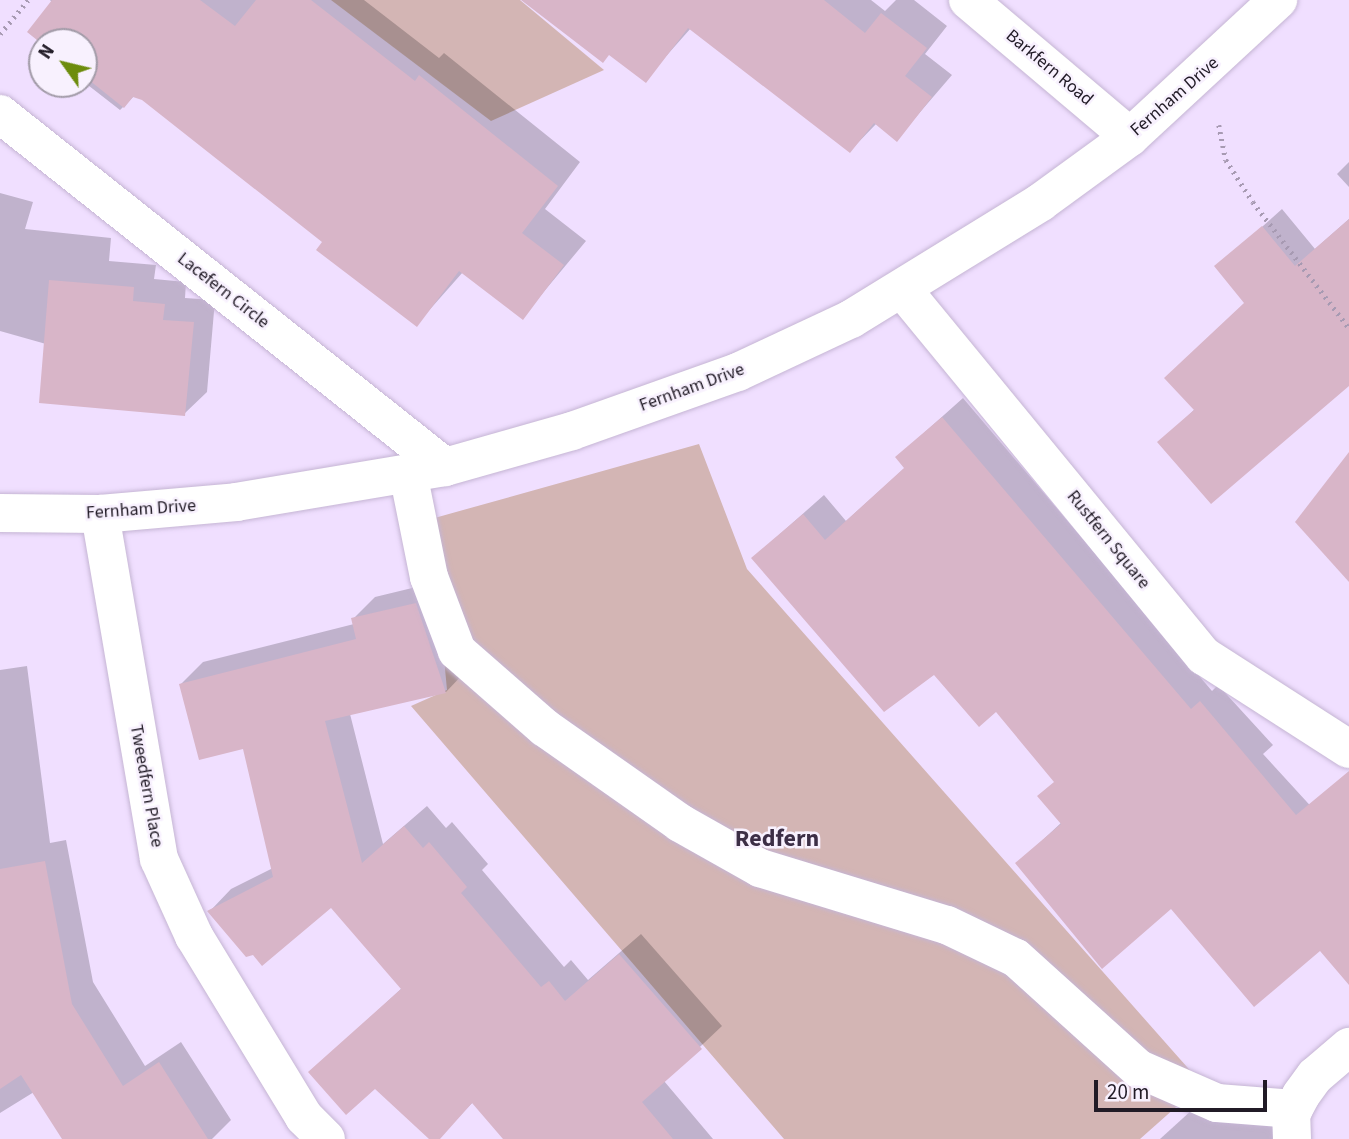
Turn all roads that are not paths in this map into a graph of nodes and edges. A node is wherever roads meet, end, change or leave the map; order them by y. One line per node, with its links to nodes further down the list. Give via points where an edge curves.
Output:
1 (968, 0): 4 (street, Barkfern Road)
2 (1278, 0): 4 (street, Fernham Drive)
3 (0, 114): 6 (street, Lacefern Circle)
4 (1130, 137): 5 (street, Fernham Drive, via 1041,202)
5 (903, 289): 6 (street, Fernham Drive, via 738,372 572,431); 10 (street, Rustfern Square, via 1204,656)
6 (445, 467): 7 (street, Fernham Drive)
7 (408, 473): 9 (street, Fernham Drive, via 236,502); 12 (street, via 429,578 457,651 545,728 680,822 760,869 947,925 1016,958 1139,1069 1217,1103)
8 (0, 513): 9 (street, Fernham Drive)
9 (100, 514): 13 (street, Tweedfern Place, via 159,859 194,936 304,1117)
10 (1349, 749)
11 (1349, 1046): 12 (street, via 1315,1076)
12 (1293, 1124)
13 (326, 1139)

